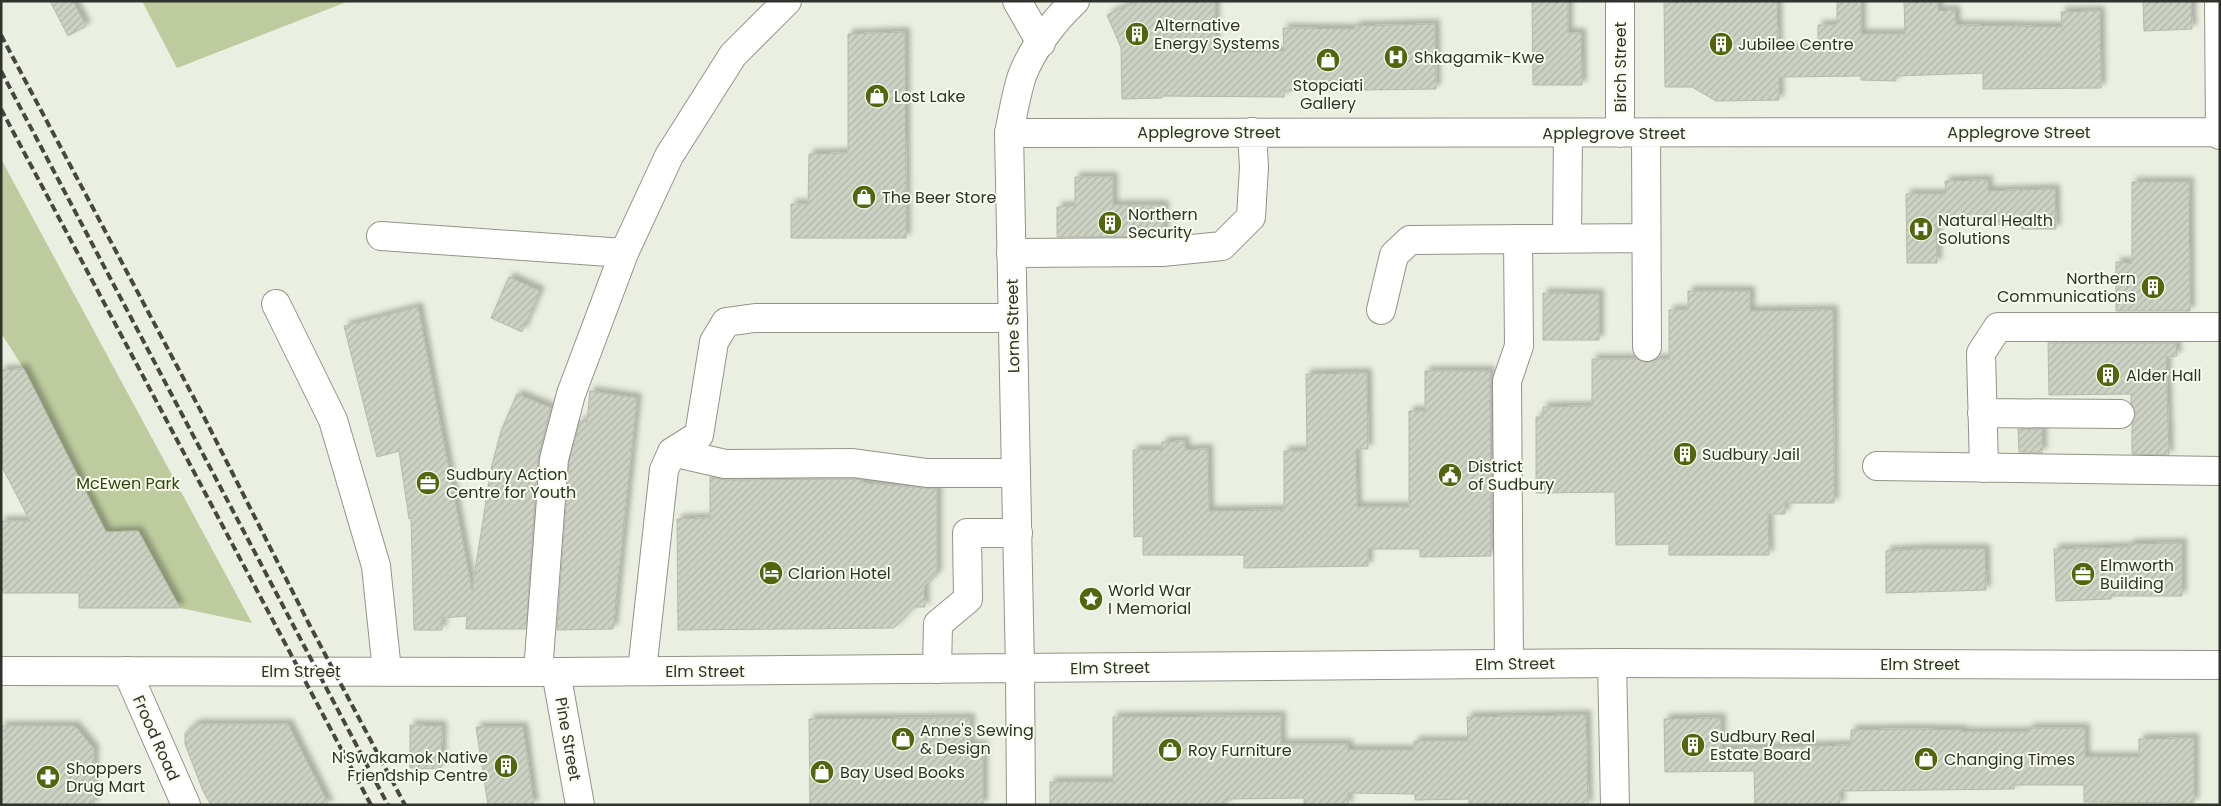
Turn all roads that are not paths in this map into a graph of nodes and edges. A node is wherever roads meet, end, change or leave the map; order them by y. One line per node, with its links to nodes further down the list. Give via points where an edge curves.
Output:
1 (787, 1): 16 (main road, Pine Street, via 733,55 669,156)
2 (1018, 1): 6 (main road)
3 (1075, 1): 6 (main road, Lorne Street)
4 (1620, 1): 10 (main road, Birch Street)
5 (2220, 1): 11 (main road)
6 (1041, 43): 8 (main road, Lorne Street, via 1023,75)
7 (1252, 132): 8 (main road, Applegrove Street); 9 (main road, Applegrove Street); 17 (main road, via 1251,217 1222,246 1162,252)
8 (1009, 133): 17 (main road, Lorne Street)
9 (1568, 133): 10 (main road, Applegrove Street); 13 (main road)
10 (1633, 133): 11 (main road, Applegrove Street); 14 (main road, Birch Street)
11 (2220, 134)
12 (381, 236): 16 (main road)
13 (1568, 238): 14 (main road); 15 (main road)
14 (1646, 238): 22 (main road, Birch Street)
15 (1518, 239): 19 (main road, via 1410,240 1394,255); 32 (main road, via 1519,346 1507,381)
16 (624, 253): 40 (main road, Pine Street, via 571,394 554,459)
17 (1011, 253): 20 (main road, Lorne Street)
18 (276, 304): 38 (main road, via 333,420 376,566)
19 (1381, 310)
20 (1013, 318): 25 (main road, via 755,318 726,322 714,342 699,436); 29 (main road, Lorne Street)
21 (2220, 327): 23 (main road, via 1998,327 1981,353)
22 (1647, 347)
23 (1982, 413): 24 (main road); 27 (main road)
24 (2120, 414)
25 (672, 452): 29 (main road, via 725,464 853,463 927,473); 39 (main road, via 664,470)
26 (1878, 466): 27 (main road)
27 (1984, 468): 28 (main road)
28 (2220, 470)
29 (1016, 473): 30 (main road, Lorne Street)
30 (1018, 533): 34 (main road, via 967,533 968,599 938,624); 35 (main road, Lorne Street)
31 (1612, 663): 32 (main road, Elm Street); 33 (main road, Elm Street); 44 (main road)
32 (1509, 664): 35 (main road, Elm Street)
33 (2220, 665)
34 (937, 669): 35 (main road, Elm Street); 39 (main road, Elm Street)
35 (1020, 669): 43 (main road, Lorne Street)
36 (1, 671): 37 (main road, Elm Street)
37 (127, 671): 38 (main road, Elm Street); 41 (main road, Frood Road)
38 (387, 671): 40 (main road, Elm Street)
39 (642, 671): 40 (main road, Elm Street)
40 (547, 672): 42 (main road, Pine Street)
41 (186, 805)
42 (580, 805)
43 (1022, 805)
44 (1615, 805)

